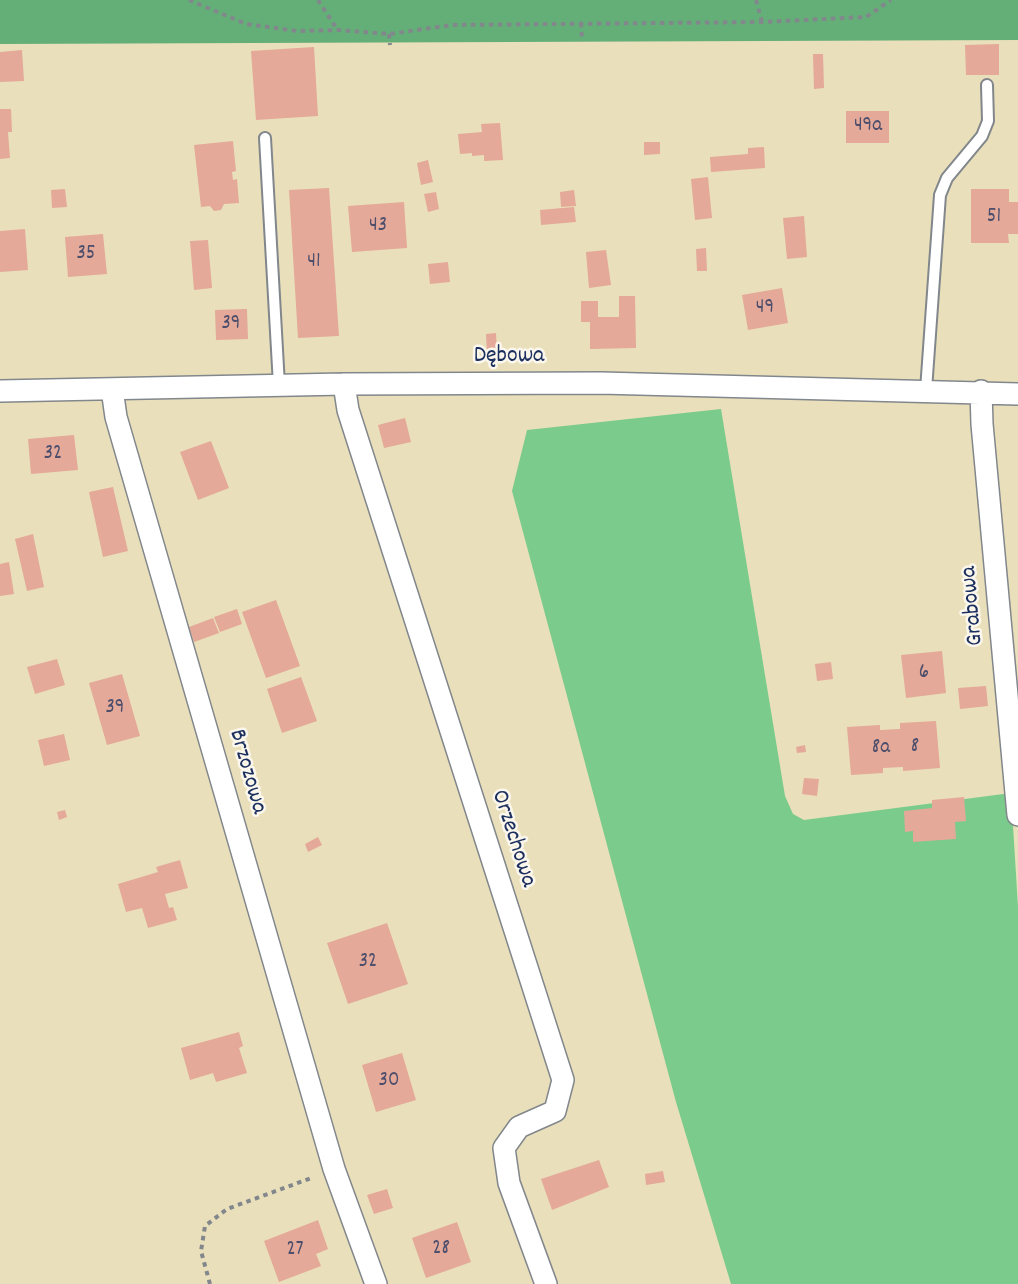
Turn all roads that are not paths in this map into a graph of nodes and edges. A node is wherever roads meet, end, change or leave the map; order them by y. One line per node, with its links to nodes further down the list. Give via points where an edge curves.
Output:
1 (987, 85): 6 (lane, via 988,121 982,136 947,178 940,195)
2 (265, 138): 4 (lane)
3 (344, 384): 4 (street, Dębowa); 6 (street, Dębowa, via 600,383); 12 (street, Orzechowa, via 348,410 563,1080 555,1111 519,1127 504,1148 508,1183)
4 (279, 385): 5 (street, Dębowa)
5 (112, 389): 7 (street, Dębowa); 11 (street, Brzozowa, via 116,417 334,1169)
6 (926, 390): 8 (street, Dębowa)
7 (0, 391)
8 (981, 392): 9 (street, Dębowa); 10 (street, Grabowa)
9 (1018, 394)
10 (1018, 815)
11 (376, 1284)
12 (546, 1284)

